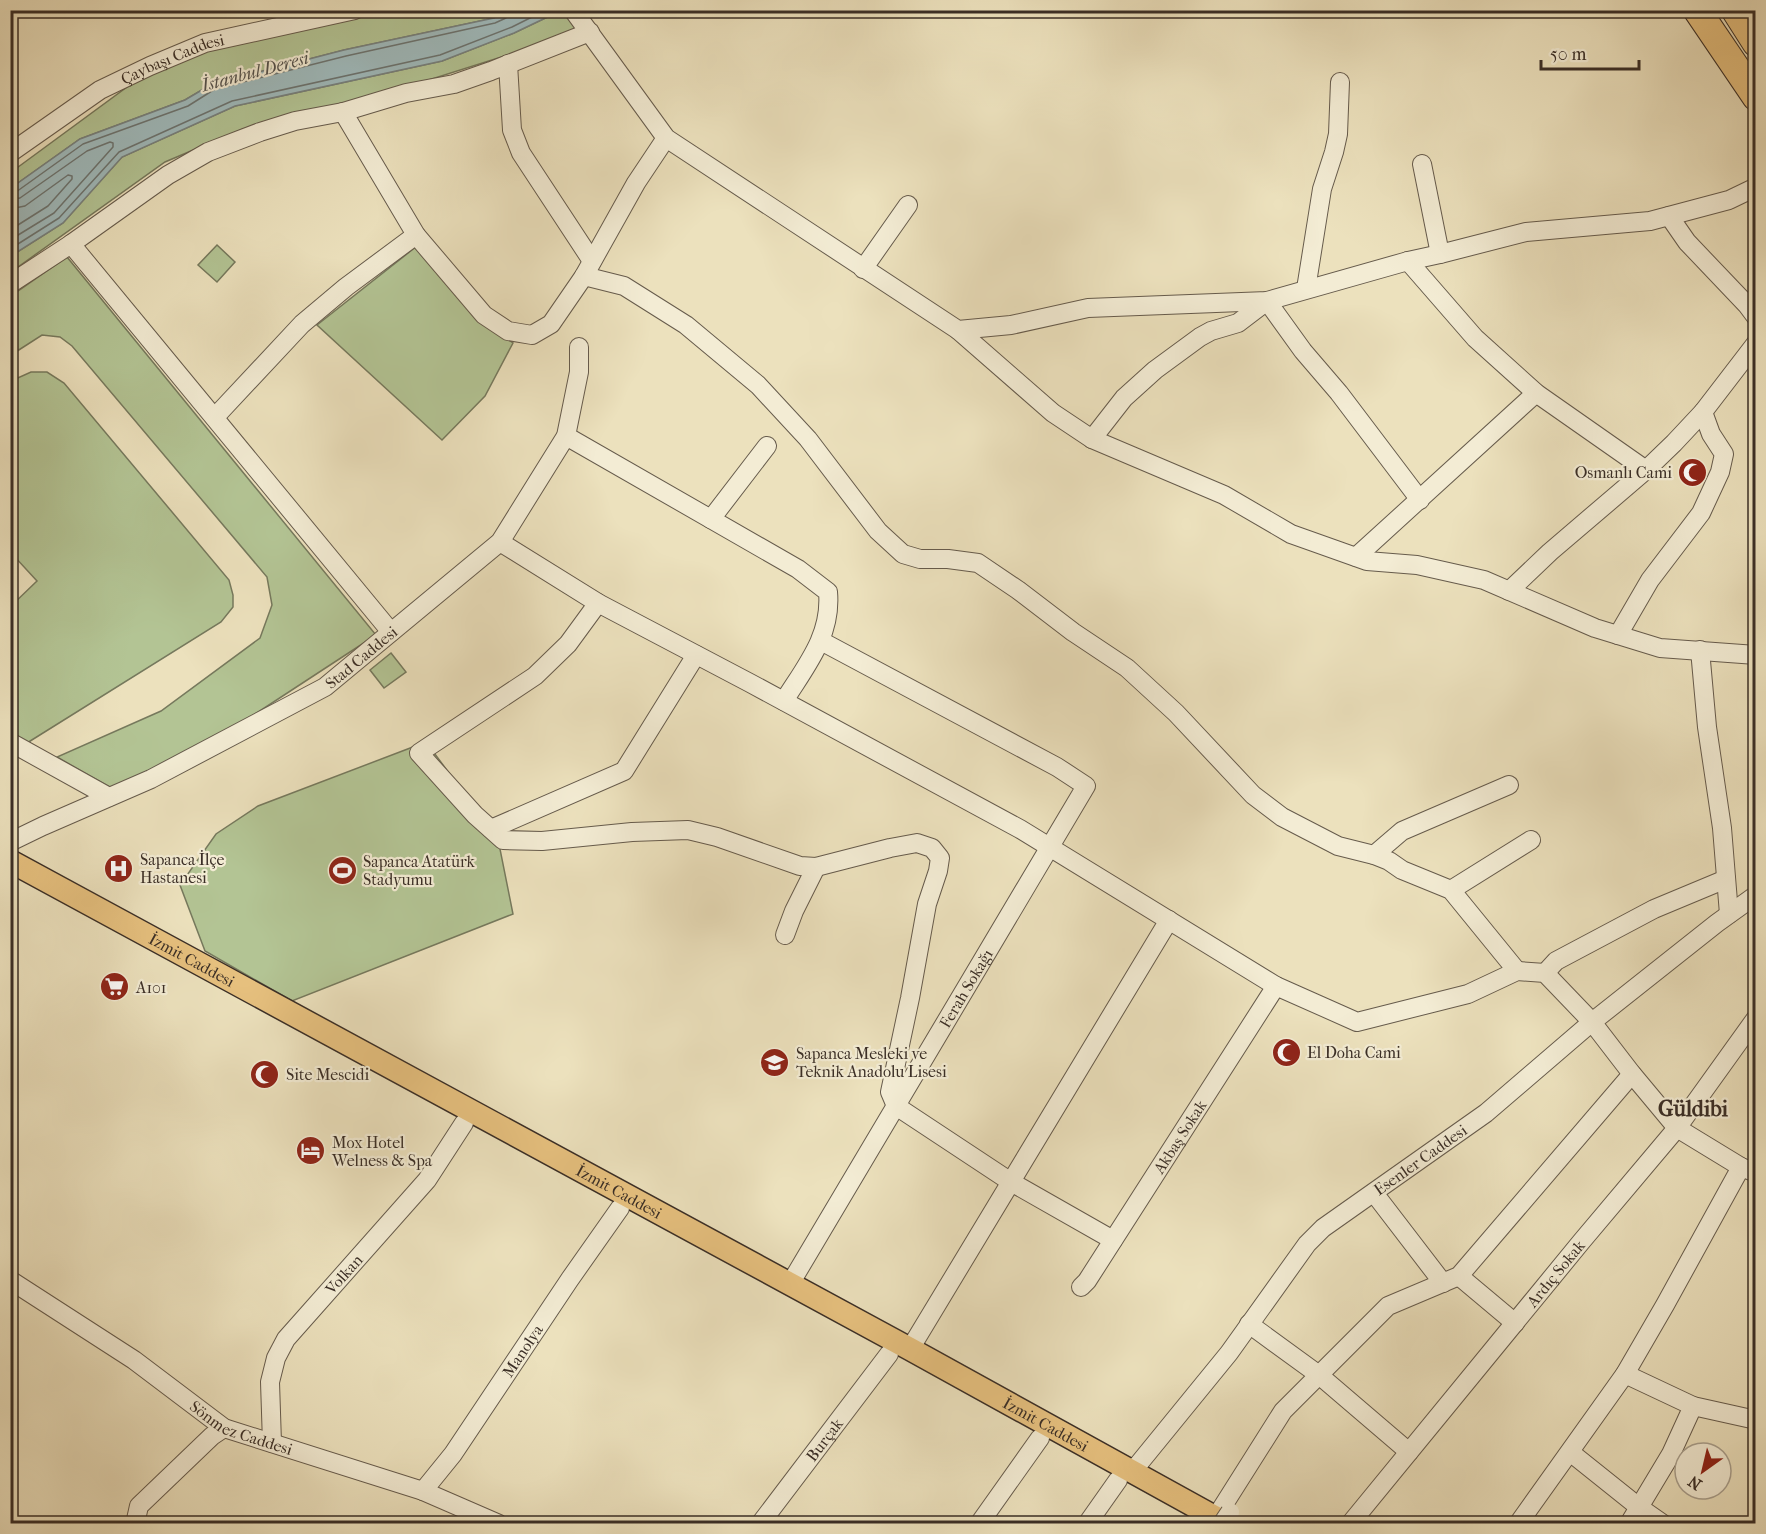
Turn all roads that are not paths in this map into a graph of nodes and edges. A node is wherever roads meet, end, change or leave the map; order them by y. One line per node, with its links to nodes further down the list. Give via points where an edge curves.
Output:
1 (355, 10): 12 (street, Çaybaşı Caddesi, via 205,43 100,90)
2 (1697, 10): 9 (highway)
3 (1735, 10): 6 (highway)
4 (574, 11): 5 (street)
5 (590, 32): 7 (street); 11 (street)
6 (1755, 43)
7 (508, 64): 10 (street, via 454,84 406,93); 21 (street, via 512,130 521,153)
8 (1340, 82): 24 (street, via 1338,134 1322,189)
9 (1755, 97)
10 (343, 112): 17 (street); 18 (street, via 296,121 208,152 168,175)
11 (666, 138): 21 (street); 22 (street)
12 (10, 153)
13 (1422, 164): 19 (street)
14 (1755, 187): 16 (street, via 1729,200)
15 (908, 205): 22 (street)
16 (1669, 216): 19 (street, via 1526,232); 26 (street, via 1687,242)
17 (416, 235): 21 (street, via 484,315 508,331 532,334 551,324); 32 (street, via 303,324)
18 (71, 244): 23 (street); 32 (street)
19 (1440, 254): 20 (street)
20 (1408, 261): 24 (street); 30 (street, via 1475,338)
21 (588, 269): 57 (street, via 624,286 686,325 758,385 808,439 878,531 903,554 978,563 1127,668 1176,713 1253,795 1282,817 1338,846)
22 (863, 269): 27 (street)
23 (10, 284)
24 (1306, 289): 25 (street)
25 (1267, 301): 27 (street, via 1089,308 1011,325); 34 (street, via 1238,323 1200,337 1155,370 1124,398); 37 (street)
26 (1755, 317)
27 (958, 330): 34 (street, via 1053,413)
28 (1755, 343): 31 (street)
29 (579, 347): 33 (street, Stad Caddesi, via 579,372)
30 (1536, 393): 36 (street); 37 (street)
31 (1703, 412): 36 (street); 44 (street, via 1724,454 1720,472 1701,513 1650,580)
32 (215, 417): 43 (street)
33 (566, 435): 38 (street); 39 (street, Stad Caddesi)
34 (1092, 439): 40 (street, via 1224,495 1291,534)
35 (767, 446): 38 (street)
36 (1646, 470): 41 (street)
37 (1420, 500): 40 (street)
38 (711, 519): 45 (street, via 798,569 828,592 829,608)
39 (500, 542): 42 (street); 43 (street, Stad Caddesi)
40 (1356, 557): 41 (street, via 1484,580)
41 (1509, 591): 44 (street)
42 (598, 603): 48 (street); 53 (street, via 568,644 536,676 419,753)
43 (392, 632): 52 (street, Stad Caddesi, via 325,687 151,779)
44 (1618, 635): 46 (street, via 1660,648)
45 (821, 640): 49 (street); 56 (street, Ferah Sokağı, via 1086,786)
46 (1700, 650): 47 (street); 61 (street)
47 (1755, 655)
48 (696, 656): 49 (street); 53 (street, via 624,771)
49 (784, 702): 56 (street)
50 (10, 742): 52 (street)
51 (1509, 784): 57 (street, via 1402,831)
52 (109, 797): 55 (street, Stad Caddesi)
53 (491, 829): 59 (street, via 503,840 542,842 688,830 800,866)
54 (1531, 840): 62 (street)
55 (10, 842)
56 (1050, 848): 65 (street); 73 (street, Ferah Sokağı)
57 (1374, 855): 62 (street)
58 (10, 861): 83 (main road, İzmit Caddesi)
59 (816, 867): 66 (street); 73 (street, via 917,843 933,848 940,858 927,904 890,1092)
60 (10, 878): 74 (main road, İzmit Caddesi)
61 (1726, 879): 64 (street); 68 (street, via 1654,909 1556,961)
62 (1451, 890): 67 (street)
63 (1755, 895): 64 (street, Esenler Caddesi)
64 (1729, 914): 71 (street, Esenler Caddesi)
65 (1169, 920): 69 (street); 77 (street, Burçak)
66 (785, 935)
67 (1517, 971): 68 (street); 69 (street, via 1468,994 1357,1022)
68 (1545, 973): 71 (street)
69 (1276, 986): 80 (street, Akbaş Sokak)
70 (1755, 1018): 75 (street, Ardıç Sokak)
71 (1592, 1023): 72 (street); 78 (street, Esenler Caddesi, via 1486,1113)
72 (1632, 1074): 75 (street); 82 (street)
73 (896, 1106): 77 (street); 83 (street, Ferah Sokağı)
74 (464, 1123): 79 (main road, İzmit Caddesi); 94 (street, Volkan, via 427,1180 286,1339 270,1382)
75 (1677, 1128): 76 (street); 85 (street, Ardıç Sokak)
76 (1748, 1170): 88 (street)
77 (1011, 1182): 80 (street); 87 (street, Burçak)
78 (1374, 1193): 82 (street); 86 (street, Esenler Caddesi, via 1323,1228 1307,1244)
79 (620, 1208): 87 (main road, İzmit Caddesi); 98 (street, Manolya, via 453,1454)
80 (1113, 1240): 84 (street, Akbaş Sokak)
81 (10, 1280): 92 (street, Sönmez Caddesi, via 134,1360)
82 (1451, 1280): 85 (street); 89 (street, via 1388,1306)
83 (790, 1284): 87 (main road, İzmit Caddesi)
84 (1081, 1287)
85 (1515, 1323): 95 (street, Ardıç Sokak)
86 (1249, 1324): 89 (street); 97 (street, Esenler Caddesi)
87 (900, 1352): 93 (main road, İzmit Caddesi); 97 (main road, İzmit Caddesi); 103 (street, Burçak)
88 (1625, 1374): 90 (street); 96 (street)
89 (1319, 1375): 95 (street); 100 (street, via 1283,1411 1249,1475)
90 (1693, 1406): 91 (street); 99 (street)
91 (1755, 1420)
92 (224, 1428): 94 (street, Sönmez Caddesi); 101 (street, via 139,1506)
93 (1040, 1438): 97 (main road, İzmit Caddesi); 104 (street)
94 (272, 1443): 98 (street, Sönmez Caddesi)
95 (1409, 1452): 106 (street, Ardıç Sokak)
96 (1570, 1452): 99 (street); 107 (street)
97 (1125, 1476): 100 (main road, İzmit Caddesi); 105 (street, Esenler Caddesi)
98 (423, 1491): 102 (street, Sönmez Caddesi)
99 (1640, 1508): 108 (street); 109 (street)
100 (1218, 1520)
101 (135, 1524)
102 (499, 1524)
103 (760, 1524)
104 (979, 1524)
105 (1087, 1524)
106 (1350, 1524)
107 (1518, 1524)
108 (1629, 1524)
109 (1663, 1524)

